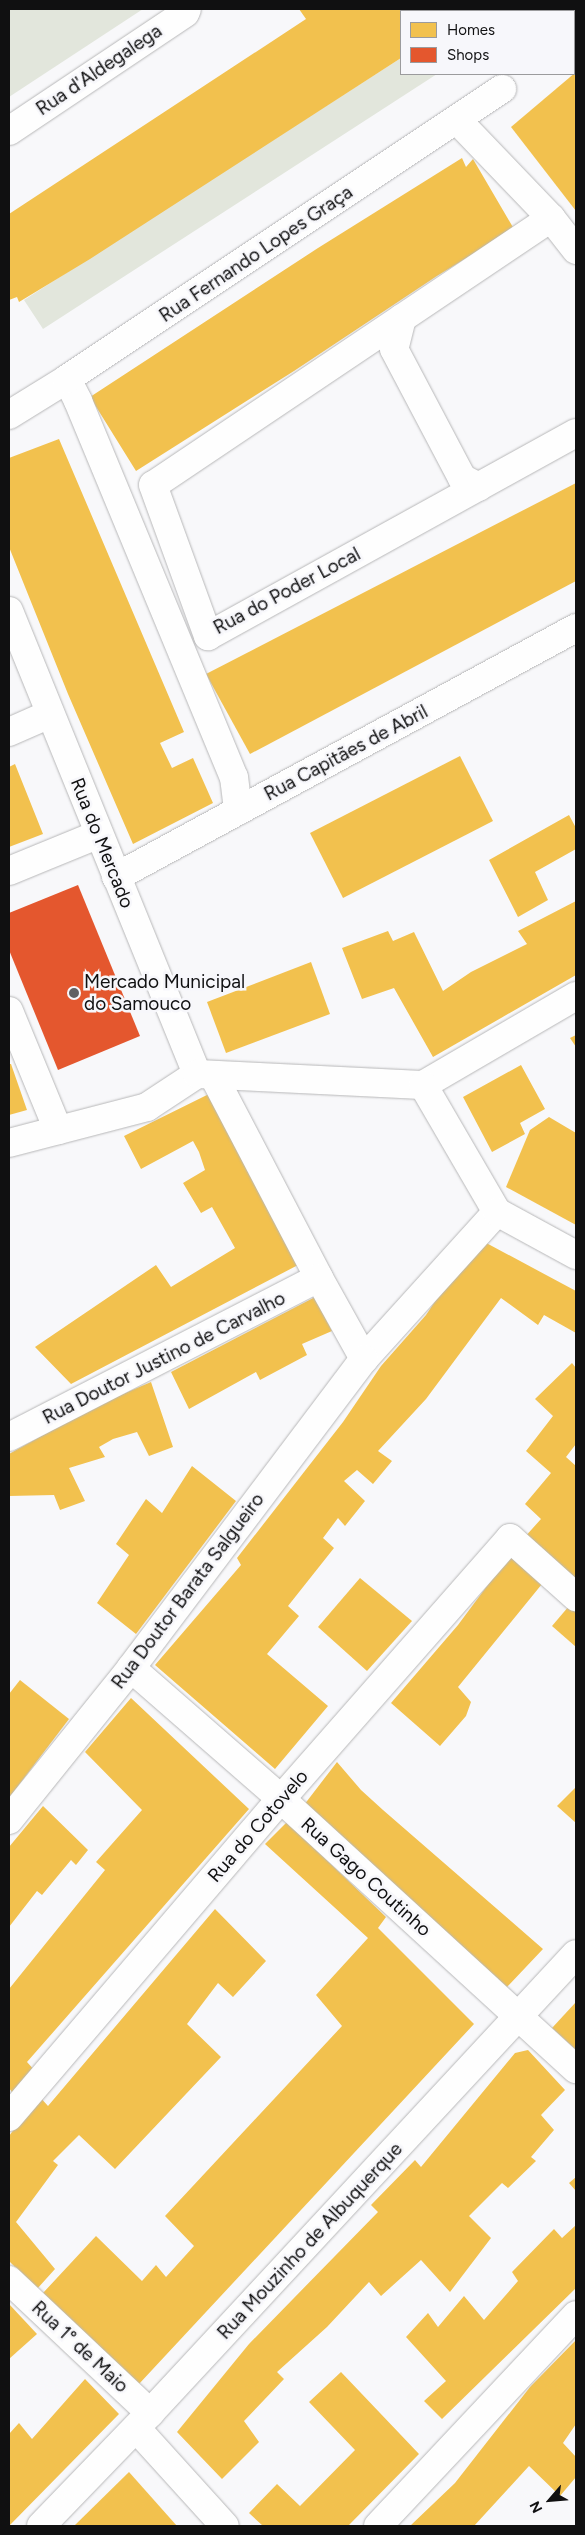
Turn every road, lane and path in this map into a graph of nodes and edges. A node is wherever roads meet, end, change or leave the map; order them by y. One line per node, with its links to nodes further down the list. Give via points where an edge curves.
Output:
1 (187, 9): 4 (street, Rua d'Aldegalega)
2 (502, 89): 3 (street, Rua Fernando Lopes Graça)
3 (457, 120): 5 (street); 8 (street, Rua Fernando Lopes Graça)
4 (9, 131)
5 (551, 218): 6 (street); 7 (street, Rua do Poder Local)
6 (576, 250)
7 (402, 318): 11 (street, via 394,349 462,478); 11 (street, Rua do Poder Local, via 153,485 208,636)
8 (67, 380): 9 (street, Rua Fernando Lopes Graça); 16 (street, via 234,777)
9 (9, 415)
10 (576, 433): 11 (street, Rua do Poder Local)
11 (479, 487)
12 (9, 611): 14 (street, Rua do Mercado)
13 (576, 628): 16 (street, Rua Capitães de Abril)
14 (50, 714): 15 (street); 17 (street, Rua do Mercado)
15 (9, 732)
16 (238, 811): 19 (street, Rua Capitães de Abril)
17 (99, 834): 18 (street); 19 (street, Rua do Mercado)
18 (9, 871)
19 (116, 877): 22 (street, Rua do Mercado)
20 (576, 996): 23 (street)
21 (9, 1011): 24 (street)
22 (205, 1074): 23 (street); 24 (street, via 147,1107); 28 (street, Rua do Mercado)
23 (423, 1085): 26 (street)
24 (58, 1130): 25 (street)
25 (9, 1143)
26 (497, 1212): 27 (street); 29 (street, Rua Doutor Barata Salgueiro)
27 (576, 1255)
28 (319, 1278): 29 (street, Rua do Mercado); 30 (street, Rua Doutor Justino de Carvalho)
29 (364, 1360): 32 (street, Rua Doutor Barata Salgueiro)
30 (9, 1437)
31 (576, 1597): 33 (street, Rua do Cotovelo, via 510,1538)
32 (131, 1668): 33 (street, Rua Gago Coutinho); 34 (street, Rua Doutor Barata Salgueiro)
33 (280, 1799): 36 (street, Rua Gago Coutinho); 38 (street, Rua do Cotovelo)
34 (9, 1820)
35 (576, 1954): 36 (street, Rua Mouzinho de Albuquerque)
36 (519, 2017): 37 (street, Rua Gago Coutinho); 41 (street, Rua Mouzinho de Albuquerque)
37 (576, 2069)
38 (9, 2116)
39 (9, 2280): 41 (street, Rua 1° de Maio)
40 (576, 2315): 44 (street)
41 (143, 2420): 42 (street, Rua Mouzinho de Albuquerque); 43 (street, Rua 1° de Maio)
42 (41, 2526)
43 (225, 2526)
44 (378, 2526)

